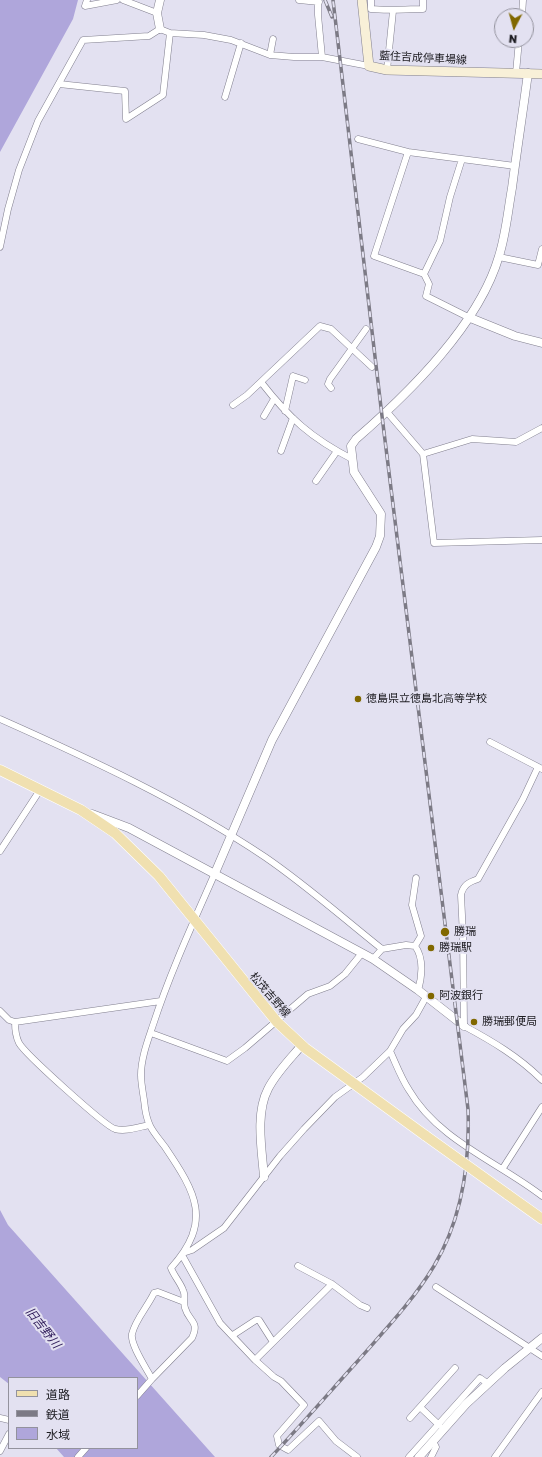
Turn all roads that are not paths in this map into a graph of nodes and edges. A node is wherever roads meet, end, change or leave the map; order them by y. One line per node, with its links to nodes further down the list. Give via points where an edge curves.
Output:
1 (87, 0): 2 (street, via 85,6)
2 (117, 0)
3 (123, 0): 11 (street)
4 (160, 0): 11 (street)
5 (299, 0): 9 (street)
6 (362, 0): 19 (main road, 藍住吉成停車場線)
7 (371, 0): 10 (street, via 371,9)
8 (423, 0): 10 (street, via 423,9)
9 (318, 1): 18 (street)
10 (393, 11): 20 (street)
11 (157, 13): 12 (street)
12 (160, 29): 13 (street); 24 (street, via 149,36 83,40)
13 (170, 33): 15 (street, via 204,35); 24 (street, via 163,95 126,119 125,91)
14 (273, 38): 17 (street)
15 (241, 43): 17 (street); 25 (street)
16 (518, 48): 21 (street)
17 (270, 55): 18 (street)
18 (322, 57): 19 (street)
19 (369, 66): 20 (main road, 藍住吉成停車場線)
20 (387, 70): 21 (main road, 藍住吉成停車場線)
21 (516, 73): 22 (main road, 藍住吉成停車場線)
22 (528, 73): 23 (main road, 藍住吉成停車場線); 29 (street)
23 (542, 74)
24 (59, 84): 30 (street, via 38,121 19,170)
25 (226, 97)
26 (358, 139): 27 (street)
27 (408, 152): 28 (street); 33 (street, via 374,256)
28 (462, 159): 29 (street); 33 (street, via 440,241)
29 (515, 166): 32 (street)
30 (0, 247)
31 (542, 249): 32 (street, via 538,265)
32 (499, 257): 34 (street, via 494,272)
33 (424, 274): 34 (street, via 429,284 426,296)
34 (468, 317): 36 (street, via 515,336); 45 (street, via 441,354)
35 (366, 329): 37 (street)
36 (542, 343)
37 (352, 348): 38 (street); 40 (street, via 331,329 320,326); 41 (street, via 330,379 328,384)
38 (372, 367)
39 (305, 380): 44 (street, via 292,376)
40 (261, 382): 42 (street); 43 (street)
41 (331, 388)
42 (274, 399): 44 (street); 46 (street)
43 (233, 405)
44 (285, 411): 47 (street)
45 (387, 412): 51 (street); 52 (street, via 356,439 351,446)
46 (264, 416)
47 (293, 418): 49 (street); 50 (street, via 316,439)
48 (542, 428): 51 (street, via 516,442 472,439)
49 (281, 451)
50 (337, 451): 52 (street); 53 (street)
51 (424, 454): 54 (street, via 434,543)
52 (352, 459): 61 (street, via 354,472 381,514 380,536 272,740)
53 (316, 481)
54 (542, 540)
55 (0, 719): 61 (street, via 108,770)
56 (490, 742): 57 (street)
57 (540, 768): 76 (street, via 478,879 467,883 462,890)
58 (0, 770): 59 (main road, 松茂吉野線)
59 (40, 790): 60 (main road, 松茂吉野線); 62 (street)
60 (81, 810): 63 (street, via 129,828); 65 (main road, 松茂吉野線, via 121,838 159,876)
61 (231, 835): 63 (street); 67 (street, via 292,876)
62 (0, 851)
63 (215, 873): 65 (street); 68 (street)
64 (416, 878): 66 (street, via 412,905 421,936)
65 (194, 920): 72 (street); 75 (main road, 松茂吉野線)
66 (415, 946): 67 (street); 70 (street, via 419,951 422,977)
67 (382, 949): 69 (street)
68 (362, 953): 69 (street); 75 (street, via 345,974 330,986 308,994)
69 (373, 959): 70 (street)
70 (418, 990): 71 (street)
71 (426, 997): 76 (street); 79 (street)
72 (161, 1001): 74 (street); 77 (street)
73 (0, 1011): 74 (street)
74 (15, 1022): 83 (street, via 19,1043 40,1068 109,1126 122,1130)
75 (277, 1022): 77 (street, via 227,1060); 78 (main road, 松茂吉野線)
76 (464, 1026): 80 (street, via 495,1042)
77 (151, 1033): 83 (street, via 141,1074)
78 (302, 1045): 81 (main road, 松茂吉野線); 85 (street, via 281,1069 268,1088 263,1101 261,1127)
79 (390, 1051): 81 (street); 84 (street, via 408,1089 431,1117 497,1168)
80 (542, 1080)
81 (354, 1084): 85 (street, via 335,1097 294,1140); 87 (main road, 松茂吉野線, bridge)
82 (542, 1107): 84 (street)
83 (149, 1125): 88 (street, via 187,1180 195,1200 196,1220)
84 (502, 1168): 86 (street)
85 (264, 1177): 88 (street, via 224,1228)
86 (542, 1196)
87 (542, 1219)
88 (183, 1254): 92 (street, via 171,1268 184,1290); 94 (street, via 220,1323)
89 (298, 1266): 90 (street)
90 (332, 1284): 93 (street); 96 (street)
91 (436, 1287): 97 (street)
92 (184, 1302): 101 (street, via 184,1307 196,1326 195,1332); 101 (street, via 158,1292 154,1293 135,1327 133,1343)
93 (367, 1308)
94 (233, 1335): 96 (street, via 260,1320); 99 (street)
95 (542, 1338): 97 (street)
96 (273, 1342): 99 (street)
97 (530, 1347): 98 (street); 102 (street)
98 (542, 1356)
99 (255, 1360): 113 (street, via 274,1378 281,1381 304,1405 277,1436 279,1445 288,1450 319,1421 336,1441)
100 (455, 1368): 105 (street)
101 (152, 1380): 104 (street)
102 (487, 1383): 107 (street, via 480,1378); 109 (street)
103 (542, 1392): 117 (street)
104 (138, 1395)
105 (420, 1407): 106 (street); 107 (street)
106 (410, 1418)
107 (439, 1425): 114 (street)
108 (8, 1436): 111 (street)
109 (430, 1444): 115 (street); 116 (street, via 436,1446)
110 (85, 1449): 112 (street)
111 (0, 1451)
112 (78, 1457)
113 (357, 1457)
114 (409, 1457)
115 (419, 1457)
116 (431, 1457)
117 (495, 1457)

